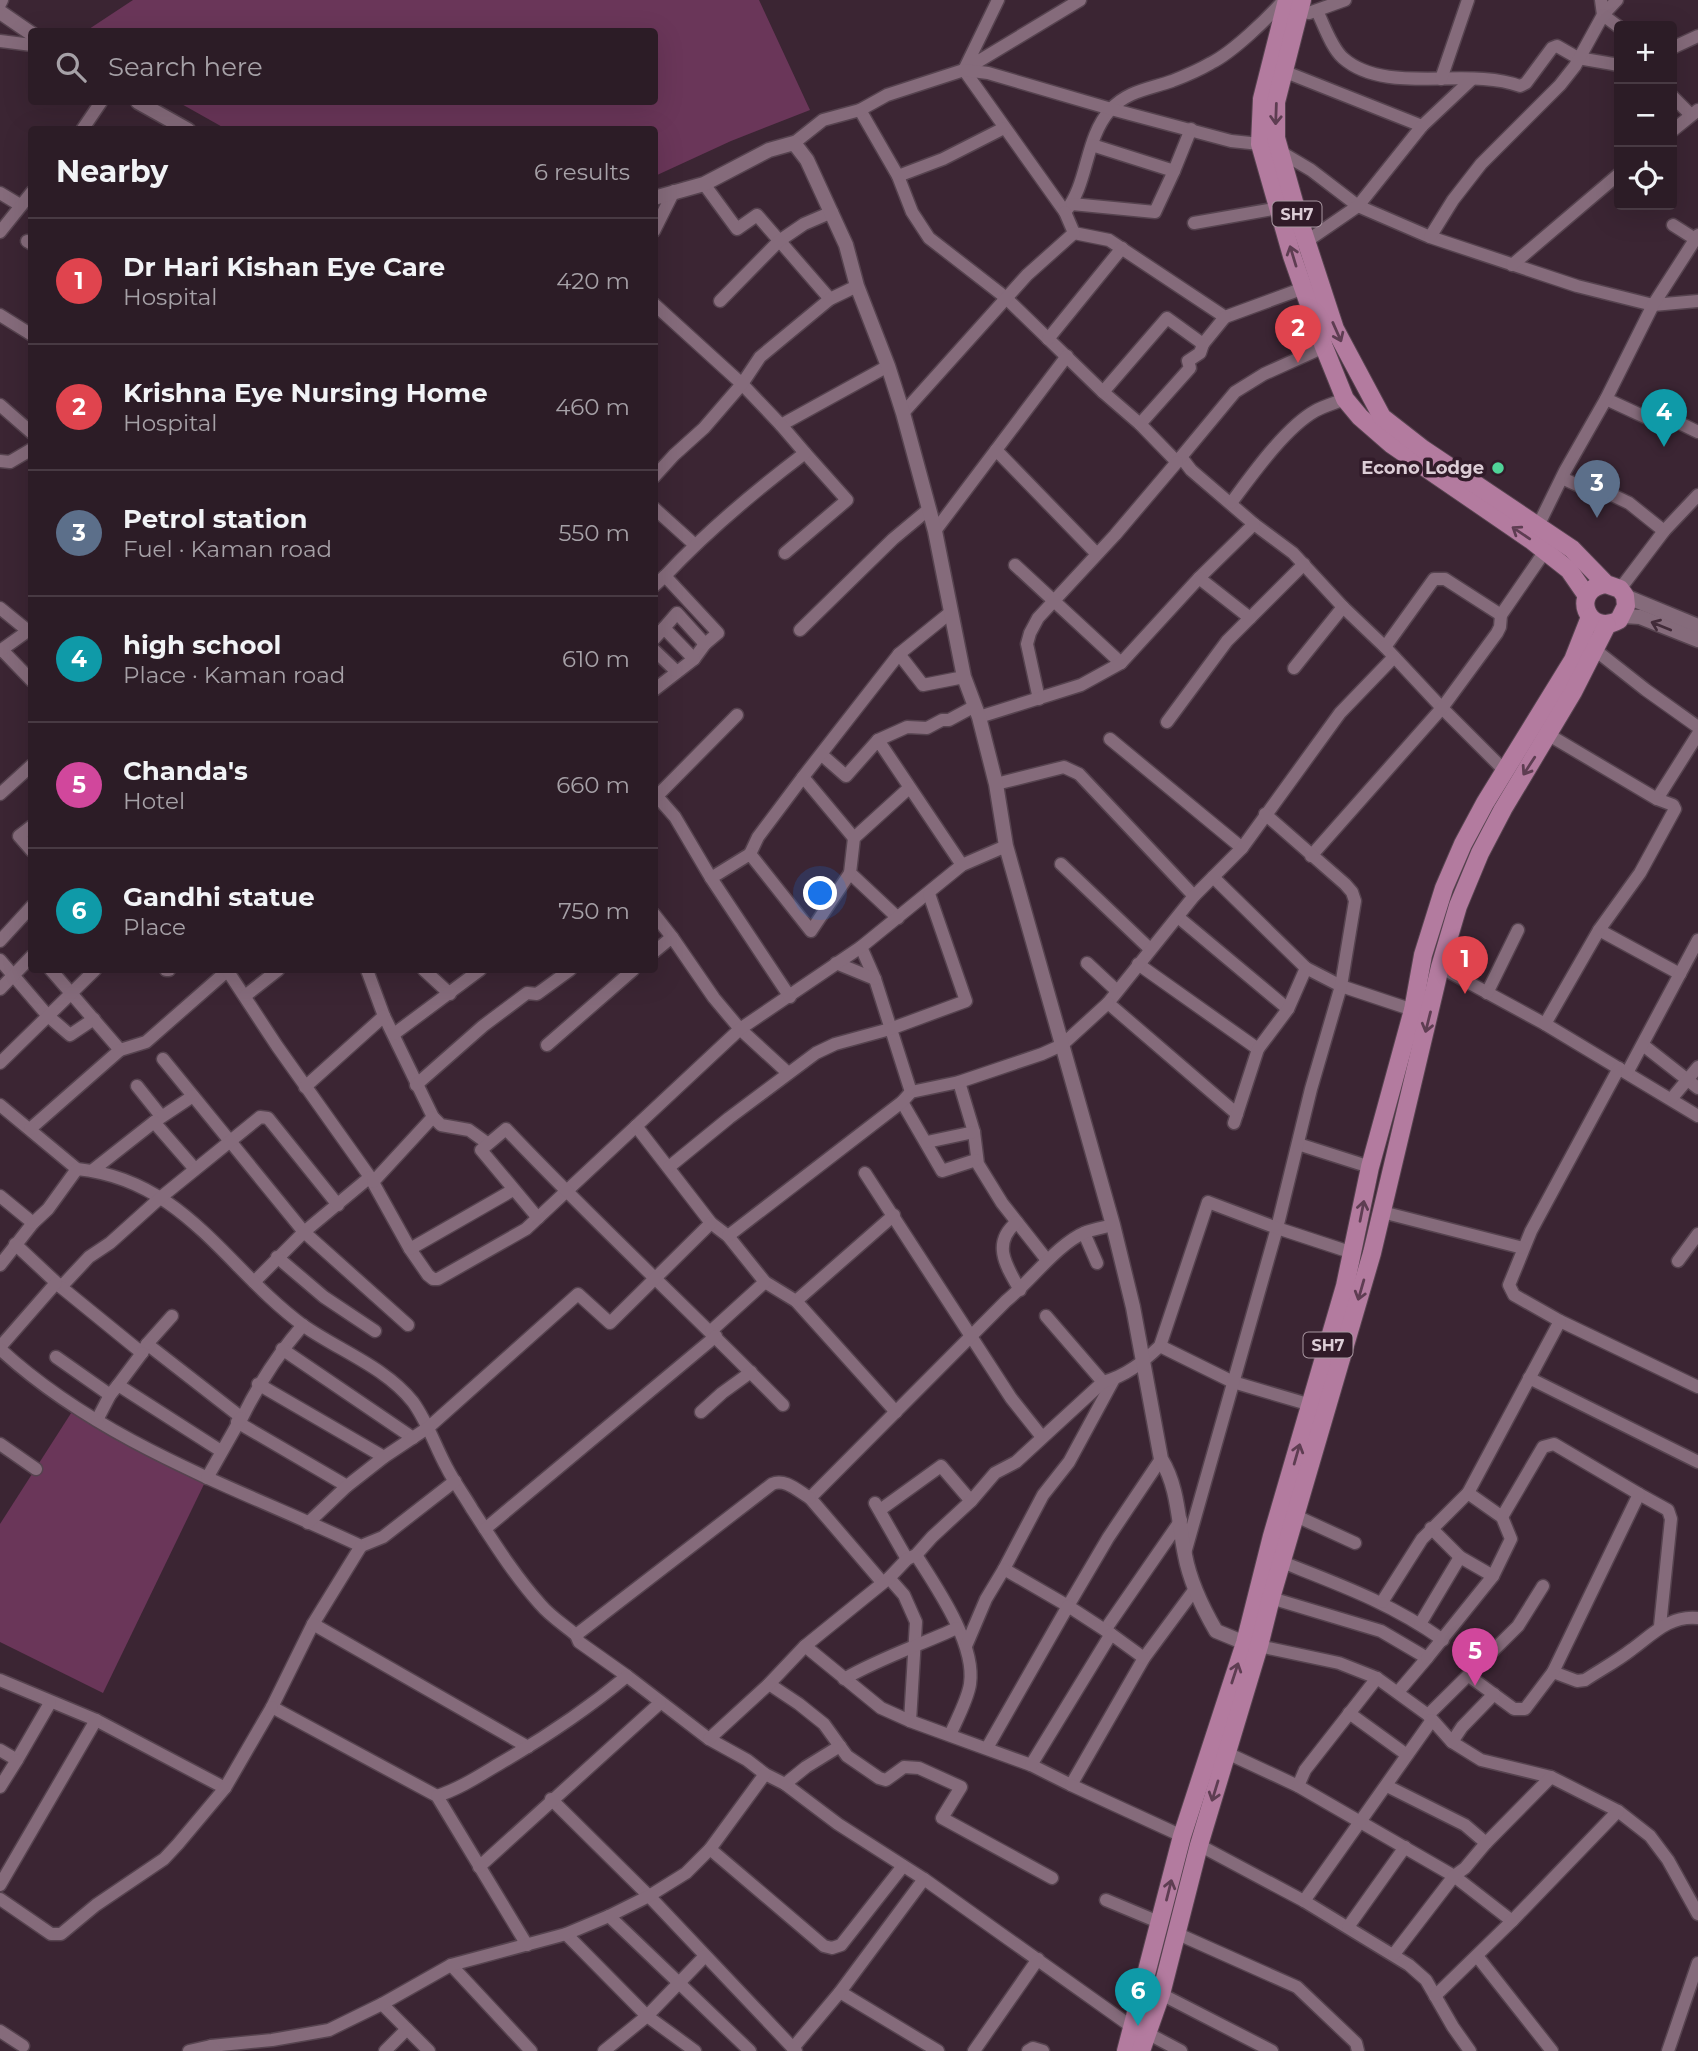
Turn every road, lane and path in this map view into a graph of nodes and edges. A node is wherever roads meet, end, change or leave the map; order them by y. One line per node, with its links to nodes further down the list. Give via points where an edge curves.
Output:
1 (998, 0): 19 (street)
2 (1080, 0): 19 (street)
3 (1285, 0): 26 (street, via 1214,62 1134,92); 36 (main road, SH7, via 1262,99)
4 (1345, 0): 8 (street)
5 (1468, 0): 21 (street)
6 (1601, 0): 10 (street)
7 (1617, 0): 10 (street)
8 (1306, 9): 20 (main road, SH7); 21 (street, via 1341,57 1359,69 1375,76)
9 (0, 12): 12 (street)
10 (1603, 15): 11 (street); 17 (street)
11 (1614, 23)
12 (28, 31)
13 (1698, 36): 16 (street)
14 (0, 41): 15 (street)
15 (28, 44)
16 (1677, 46)
17 (1578, 58): 18 (street); 22 (street, via 1556,46 1520,86); 57 (street, via 1560,85 1481,164)
18 (1614, 64)
19 (964, 70): 26 (street, via 988,72); 27 (street, via 887,95); 33 (street)
20 (1283, 71): 31 (street); 38 (main road, SH7, one-way to 38, via 1275,120)
21 (1441, 79): 22 (street)
22 (1472, 79): 31 (street)
23 (1677, 100): 28 (street)
24 (100, 105): 29 (street)
25 (143, 105): 30 (street)
26 (1111, 109): 34 (street); 37 (street, via 1093,134)
27 (860, 110): 35 (street, via 823,120); 40 (street)
28 (1694, 112): 32 (street)
29 (85, 126)
30 (181, 126)
31 (1422, 126): 48 (street)
32 (1677, 127)
33 (1004, 128): 40 (street); 49 (street)
34 (1191, 129): 36 (street); 39 (street)
35 (794, 143): 42 (street, via 769,150); 51 (street)
36 (1260, 144): 50 (main road, SH7)
37 (1092, 145): 39 (street); 49 (street)
38 (1279, 151): 48 (street); 60 (main road, SH7)
39 (1174, 171): 49 (street, via 1155,212)
40 (898, 176): 65 (street, via 912,212 929,238)
41 (1614, 178): 62 (street)
42 (704, 184): 43 (street); 59 (street, via 737,229 757,215)
43 (674, 191): 46 (street); 52 (street)
44 (0, 193): 47 (street)
45 (28, 196): 47 (street)
46 (658, 197)
47 (20, 205): 55 (street)
48 (1357, 206): 57 (street); 60 (street)
49 (1068, 208): 56 (street)
50 (1279, 208): 53 (street); 64 (main road, SH7, one-way to 50)
51 (832, 212): 59 (street); 63 (street)
52 (658, 223)
53 (1194, 223)
54 (1673, 225): 58 (street)
55 (0, 232)
56 (1074, 233): 61 (street, via 1109,240); 65 (street)
57 (1430, 237): 62 (street)
58 (1697, 237): 69 (street)
59 (779, 241): 66 (street); 67 (street)
60 (1307, 241): 101 (main road, SH7, one-way to 101, via 1335,329 1382,417)
61 (1122, 248): 72 (street); 74 (street)
62 (1512, 265): 69 (street)
63 (857, 286): 66 (street); 78 (street)
64 (1304, 288): 72 (street); 76 (main road, SH7)
65 (1005, 297): 74 (street); 84 (street)
66 (830, 299): 79 (street, via 760,357)
67 (720, 301)
68 (1698, 301): 69 (street)
69 (1653, 305): 82 (street)
70 (658, 307): 79 (street)
71 (0, 315): 73 (street)
72 (1225, 317): 75 (street)
73 (28, 332)
74 (1048, 339): 77 (street)
75 (1203, 344): 80 (street, via 1167,318); 85 (street, via 1200,353 1188,361 1190,368)
76 (1324, 347): 81 (main road, SH7); 92 (street, via 1235,392)
77 (1068, 356): 80 (street); 89 (street)
78 (888, 366): 84 (street); 86 (street)
79 (742, 384): 86 (street); 94 (street)
80 (1103, 392): 85 (street)
81 (1345, 399): 97 (street, via 1314,412 1293,429); 105 (main road, SH7, one-way to 81, via 1391,444)
82 (1606, 399): 88 (street, via 1646,417 1667,417); 95 (street)
83 (0, 405): 87 (street)
84 (902, 413): 98 (street)
85 (1140, 424): 92 (street)
86 (782, 425): 91 (street)
87 (28, 430)
88 (1698, 432)
89 (996, 450): 102 (street); 107 (street)
90 (28, 451): 93 (street, via 10,462)
91 (805, 453): 104 (street); 106 (street, via 847,500)
92 (1179, 459): 97 (street); 107 (street)
93 (0, 461)
94 (658, 473)
95 (1562, 478): 101 (street); 103 (street, via 1629,503)
96 (1698, 495): 103 (street)
97 (1231, 503): 100 (street)
98 (929, 509): 102 (street); 127 (street)
99 (658, 512): 104 (street)
100 (1254, 524): 108 (street); 111 (street)
101 (1538, 526): 113 (main road, SH7)
102 (935, 531): 118 (street)
103 (1664, 531): 113 (street)
104 (695, 545): 110 (street)
105 (1545, 551): 114 (main road, SH7, via 1569,570); 119 (street)
106 (785, 553)
107 (1096, 553): 115 (street)
108 (1304, 564): 116 (street); 121 (street)
109 (1015, 565): 115 (street)
110 (665, 576): 112 (street); 130 (street, via 718,633)
111 (1199, 578): 121 (street); 137 (street)
112 (658, 582)
113 (1617, 590): 114 (main road, via 1594,587); 122 (main road, SH7, via 1626,606); 123 (street)
114 (1587, 596): 120 (main road, SH7)
115 (1053, 601): 137 (street); 143 (street, via 1038,618 1027,644)
116 (1343, 607): 133 (street); 138 (street)
117 (0, 608): 124 (street)
118 (951, 612): 135 (street); 141 (street)
119 (1501, 615): 133 (street, via 1445,579 1434,579); 144 (street, via 1497,633)
120 (1590, 617): 122 (main road, via 1597,623); 155 (main road, SH7, via 1573,660)
121 (1250, 618): 147 (street, via 1227,641)
122 (1615, 620): 129 (street, one-way to 122, via 1640,617); 131 (main road, SH7)
123 (1698, 626)
124 (28, 628)
125 (664, 628): 128 (street); 130 (street, via 677,613); 136 (street)
126 (28, 630): 132 (street)
127 (800, 630)
128 (658, 635)
129 (1698, 640)
130 (705, 644): 136 (street)
131 (1594, 649): 148 (street); 149 (main road, SH7)
132 (1, 650): 140 (street)
133 (1390, 652): 144 (street); 163 (street)
134 (658, 654): 139 (street)
135 (899, 654): 141 (street, via 923,685); 153 (street)
136 (694, 659): 139 (street)
137 (1121, 663): 143 (street, via 1081,685)
138 (1294, 668)
139 (676, 671): 142 (street)
140 (28, 677)
141 (964, 677): 145 (street)
142 (658, 687)
143 (1039, 699): 145 (street)
144 (1442, 708): 155 (street); 170 (street)
145 (977, 712): 152 (street, via 927,728 907,727); 157 (street)
146 (737, 715): 159 (street)
147 (1167, 722)
148 (1698, 727)
149 (1549, 734): 162 (street); 195 (main road, SH7, one-way to 195, via 1480,853)
150 (1698, 734): 162 (street)
151 (1110, 739): 168 (street)
152 (878, 740): 153 (street, via 846,775); 158 (street)
153 (822, 755): 156 (street)
154 (28, 769): 160 (street)
155 (1504, 770): 220 (main road, SH7, via 1444,888 1423,955)
156 (803, 777): 165 (street); 169 (street)
157 (996, 784): 167 (street); 177 (street, via 1071,769)
158 (909, 788): 165 (street); 172 (street)
159 (658, 792)
160 (0, 794)
161 (658, 796): 175 (street)
162 (1657, 799): 183 (street, via 1675,809 1640,873)
163 (1265, 814): 168 (street); 170 (street)
164 (28, 829): 166 (street, via 19,836)
165 (854, 838): 173 (street)
166 (28, 846)
167 (1006, 846): 172 (street); 229 (street)
168 (1242, 848): 174 (street)
169 (750, 854): 173 (street, via 811,931); 175 (street)
170 (1311, 856): 210 (street, via 1345,884 1355,901)
171 (1061, 864): 189 (street)
172 (962, 865): 176 (street)
173 (850, 873): 180 (street)
174 (1213, 877): 177 (street); 196 (street)
175 (711, 878): 217 (street)
176 (929, 894): 180 (street); 225 (street, via 966,1001)
177 (1194, 896): 179 (street)
178 (28, 910): 186 (street)
179 (1178, 917): 189 (street); 219 (street)
180 (898, 918): 187 (street)
181 (658, 919): 184 (street)
182 (1518, 930): 214 (street)
183 (1599, 930): 207 (street); 224 (street)
184 (672, 937): 188 (street); 226 (street)
185 (1698, 940): 207 (street)
186 (0, 941)
187 (862, 947): 192 (street); 209 (street)
188 (658, 949)
189 (1150, 949): 194 (street)
190 (0, 960): 208 (street)
191 (28, 960): 208 (street)
192 (836, 963): 209 (street); 217 (street)
193 (1087, 963): 212 (street)
194 (1138, 964): 212 (street); 231 (street)
195 (1440, 967): 214 (street); 271 (main road, SH7, one-way to 271)
196 (1306, 968): 210 (street); 219 (street)
197 (54, 973): 213 (street)
198 (91, 973): 213 (street)
199 (224, 973): 232 (street, via 146,1042)
200 (229, 973): 216 (street)
201 (274, 973): 216 (street)
202 (368, 973): 222 (street)
203 (427, 973): 215 (street)
204 (476, 973): 215 (street)
205 (566, 973): 240 (street, via 537,994 527,993)
206 (630, 973): 228 (street)
207 (1679, 974): 230 (street)
208 (13, 976): 211 (street); 221 (street)
209 (875, 979): 225 (street)
210 (1341, 986): 220 (street); 257 (street)
211 (0, 989)
212 (1116, 991): 218 (street)
213 (71, 992): 221 (street); 223 (street)
214 (1487, 993): 224 (street)
215 (450, 994): 227 (street)
216 (245, 996): 242 (street)
217 (790, 997): 226 (street)
218 (1108, 1003): 229 (street); 231 (street, via 1235,1118)
219 (1288, 1009): 231 (street)
220 (1413, 1010): 260 (main road, SH7)
221 (48, 1016): 223 (street, via 70,1035); 234 (street)
222 (384, 1016): 227 (street); 242 (street)
223 (94, 1019): 232 (street)
224 (1545, 1024): 236 (street)
225 (890, 1029): 237 (street, via 835,1044); 243 (street)
226 (740, 1030): 237 (street); 251 (street)
227 (394, 1034): 240 (street)
228 (547, 1045)
229 (1062, 1045): 238 (street); 277 (street)
230 (1643, 1045): 236 (street); 239 (street)
231 (1258, 1049)
232 (120, 1050): 252 (street)
233 (163, 1059): 244 (street)
234 (1, 1060)
235 (1698, 1067): 239 (street)
236 (1623, 1070): 245 (street); 283 (street)
237 (788, 1073): 259 (street)
238 (959, 1082): 243 (street); 253 (street)
239 (1693, 1084): 245 (street)
240 (416, 1085): 249 (street)
241 (137, 1086): 250 (street)
242 (305, 1087): 265 (street)
243 (911, 1092): 246 (street)
244 (193, 1096): 250 (street); 254 (street)
245 (1672, 1098): 248 (street)
246 (902, 1102): 255 (street); 282 (street)
247 (0, 1105): 252 (street)
248 (1698, 1116)
249 (433, 1117): 256 (street, via 441,1125 469,1130); 265 (street)
250 (158, 1119): 261 (street); 263 (street)
251 (636, 1126): 259 (street); 267 (street)
252 (30, 1129): 262 (street)
253 (974, 1132): 255 (street); 258 (street)
254 (228, 1141): 261 (street); 270 (street, via 260,1117 268,1118); 279 (street)
255 (927, 1142): 258 (street, via 942,1171)
256 (487, 1143): 266 (street, via 481,1150); 267 (street, via 506,1129)
257 (1298, 1144): 260 (street); 278 (street)
258 (976, 1160): 274 (street)
259 (669, 1167): 276 (street)
260 (1370, 1167): 286 (main road, SH7, one-way to 260)
261 (194, 1168): 269 (street)
262 (78, 1169): 263 (street); 275 (street)
263 (93, 1170): 269 (street)
264 (865, 1172): 272 (street)
265 (372, 1179): 270 (street); 285 (street)
266 (513, 1190): 273 (street); 285 (street)
267 (566, 1192): 273 (street); 292 (street)
268 (0, 1196): 275 (street)
269 (160, 1198): 293 (street, via 189,1217); 295 (street)
270 (338, 1205): 279 (street)
271 (1382, 1212): 283 (street); 341 (main road, SH7, one-way to 341)
272 (894, 1215): 297 (street); 305 (street)
273 (538, 1218): 285 (street, via 438,1279 428,1275)
274 (1017, 1222): 288 (street); 296 (street, via 1001,1246)
275 (33, 1223): 284 (street)
276 (711, 1223): 282 (street); 292 (street)
277 (1113, 1225): 280 (street); 311 (street)
278 (1277, 1228): 286 (street); 306 (street, via 1208,1202); 315 (street)
279 (304, 1232): 287 (street); 302 (street)
280 (1084, 1233): 288 (street); 290 (street)
281 (1698, 1234): 289 (street)
282 (728, 1236): 294 (street)
283 (1528, 1239): 300 (street, via 1509,1285 1514,1294)
284 (15, 1244): 291 (street); 295 (street)
285 (410, 1249)
286 (1353, 1253): 320 (main road, SH7)
287 (277, 1257): 293 (street); 303 (street, via 324,1297)
288 (1048, 1260): 296 (street)
289 (1678, 1261)
290 (1097, 1263)
291 (0, 1265)
292 (655, 1280): 304 (street); 325 (street, via 610,1323 578,1294)
293 (254, 1282): 301 (street)
294 (765, 1282): 297 (street); 304 (street)
295 (59, 1285): 307 (street); 309 (street)
296 (1020, 1290): 305 (street)
297 (796, 1301): 322 (street)
298 (172, 1316): 307 (street)
299 (1046, 1316): 314 (street)
300 (1560, 1321): 313 (street); 317 (street)
301 (303, 1325): 308 (street); 325 (street, via 385,1376)
302 (408, 1325)
303 (375, 1331)
304 (713, 1334): 312 (street); 345 (street)
305 (972, 1337): 322 (street); 326 (street)
306 (1160, 1346): 311 (street); 315 (street)
307 (144, 1348): 318 (street); 324 (street)
308 (282, 1349): 316 (street); 327 (street)
309 (1, 1353): 323 (street)
310 (56, 1357): 318 (street)
311 (1142, 1363): 314 (street); 331 (street)
312 (751, 1372): 319 (street); 321 (street)
313 (1529, 1378): 332 (street); 337 (street)
314 (1108, 1381): 326 (street); 353 (street, via 1075,1451 1043,1496)
315 (1233, 1382): 320 (street); 349 (street)
316 (258, 1384): 324 (street); 330 (street)
317 (1698, 1387)
318 (114, 1390): 323 (street); 329 (street)
319 (783, 1405)
320 (1311, 1405): 370 (main road, SH7, one-way to 320, via 1272,1536)
321 (701, 1412)
322 (896, 1412): 339 (street)
323 (97, 1420): 334 (street)
324 (239, 1420): 329 (street); 336 (street)
325 (429, 1427): 327 (street); 335 (street)
326 (1042, 1437): 340 (street, via 1016,1462 995,1473)
327 (413, 1438): 330 (street)
328 (0, 1444): 333 (street)
329 (220, 1451): 334 (street)
330 (384, 1457): 336 (street)
331 (1161, 1459): 343 (street); 360 (street)
332 (1698, 1462)
333 (36, 1469)
334 (207, 1478): 344 (street)
335 (455, 1481): 345 (street); 348 (street, via 383,1537)
336 (347, 1486): 344 (street)
337 (1468, 1493): 342 (street); 346 (street)
338 (1639, 1494): 342 (street, via 1554,1444 1543,1447); 365 (street, via 1668,1510 1671,1519); 376 (street)
339 (810, 1498): 355 (street); 368 (street, via 785,1483 772,1484)
340 (971, 1501): 350 (street); 350 (street, via 941,1466 877,1506)
341 (1296, 1516): 347 (street); 352 (main road, SH7)
342 (1502, 1517): 354 (street, via 1511,1539)
343 (1181, 1520): 349 (street); 367 (street)
344 (308, 1523): 348 (street)
345 (485, 1528): 368 (street, via 540,1605)
346 (1431, 1528): 351 (street); 359 (street)
347 (1355, 1543)
348 (361, 1546): 363 (street)
349 (1185, 1554): 357 (street)
350 (912, 1557): 355 (street); 366 (street, via 949,1606)
351 (1460, 1557): 354 (street); 364 (street)
352 (1282, 1562): 358 (main road, SH7); 359 (street)
353 (1004, 1569): 360 (street); 372 (street)
354 (1493, 1576): 369 (street)
355 (886, 1580): 371 (street); 373 (street, via 904,1595 913,1612)
356 (1543, 1586): 378 (street, via 1518,1626)
357 (1195, 1590): 370 (street, via 1216,1631); 374 (street)
358 (1271, 1598): 370 (main road, SH7); 375 (street, via 1381,1632)
359 (1382, 1602): 364 (street)
360 (1068, 1606): 367 (street); 397 (street)
361 (1698, 1606): 362 (street)
362 (1694, 1618): 365 (street)
363 (313, 1624): 387 (street); 396 (street)
364 (1420, 1624): 369 (street)
365 (1660, 1626): 376 (street, via 1585,1680)
366 (957, 1628): 372 (street); 373 (street)
367 (1108, 1632): 374 (street); 402 (street)
368 (576, 1635): 377 (street, via 579,1642)
369 (1443, 1640): 375 (street)
370 (1252, 1644): 379 (street, via 1339,1662); 399 (main road, SH7); 415 (main road, SH7, one-way to 370)
371 (805, 1646): 380 (street); 382 (street)
372 (966, 1646): 392 (street, via 970,1684)
373 (916, 1647): 380 (street); 391 (street)
374 (1144, 1658): 406 (street)
375 (1427, 1658): 383 (street)
376 (1553, 1671): 384 (street, via 1521,1710)
377 (627, 1676): 386 (street); 396 (street)
378 (1469, 1676): 384 (street); 389 (street)
379 (1377, 1678): 383 (street); 388 (street)
380 (844, 1679): 391 (street, via 881,1708)
381 (0, 1680): 385 (street)
382 (769, 1684): 393 (street); 395 (street, via 824,1724)
383 (1398, 1692): 389 (street)
384 (1494, 1694): 394 (street)
385 (50, 1703): 390 (street); 401 (street)
386 (660, 1703): 393 (street); 412 (street)
387 (272, 1707): 410 (street); 411 (street)
388 (1349, 1713): 400 (street); 407 (street)
389 (1430, 1717): 394 (street); 400 (street)
390 (96, 1720): 410 (street); 425 (street)
391 (910, 1721): 392 (street)
392 (950, 1735): 397 (street)
393 (709, 1739): 403 (street)
394 (1452, 1742): 404 (street, via 1481,1760)
395 (840, 1746): 405 (street); 423 (street, via 879,1778 886,1780 904,1768 919,1768 961,1787 942,1818)
396 (528, 1747): 411 (street)
397 (987, 1748): 402 (street)
398 (0, 1751): 401 (street)
399 (1227, 1753): 407 (street); 417 (main road, SH7, one-way to 417)
400 (1407, 1755): 408 (street)
401 (17, 1760): 409 (street)
402 (1031, 1765): 406 (street)
403 (765, 1774): 405 (street); 419 (street)
404 (1551, 1777): 413 (street); 416 (street)
405 (785, 1784): 420 (street)
406 (1071, 1785): 415 (street)
407 (1298, 1786): 414 (street)
408 (1387, 1786): 414 (street); 416 (street, via 1465,1825)
409 (0, 1787)
410 (225, 1788): 427 (street, via 164,1859 61,1934 51,1934)
411 (437, 1796): 421 (street)
412 (551, 1799): 421 (street); 426 (street)
413 (1618, 1811): 430 (street, via 1650,1836); 432 (street)
414 (1359, 1821): 418 (street); 429 (street)
415 (1182, 1836): 433 (main road, SH7, one-way to 415)
416 (1486, 1843): 422 (street)
417 (1199, 1845): 429 (street); 436 (main road, SH7)
418 (1405, 1847): 422 (street); 434 (street)
419 (710, 1849): 420 (street, via 832,1948 841,1945); 426 (street, via 686,1872)
420 (903, 1866): 424 (street)
421 (480, 1867): 437 (street)
422 (1454, 1875): 432 (street); 438 (street)
423 (1052, 1878)
424 (924, 1880): 441 (street); 445 (street)
425 (0, 1885)
426 (649, 1896): 431 (street); 439 (street)
427 (0, 1899)
428 (1106, 1900): 433 (street)
429 (1304, 1901): 434 (street)
430 (1698, 1914)
431 (609, 1916): 435 (street); 444 (street)
432 (1512, 1921): 440 (street)
433 (1161, 1923): 451 (main road, SH7)
434 (1348, 1927): 438 (street)
435 (566, 1934): 437 (street); 449 (street)
436 (1178, 1934): 446 (main road, SH7); 471 (street, via 1297,1987 1356,2043)
437 (527, 1945): 443 (street)
438 (1394, 1954): 447 (street, via 1426,1980)
439 (705, 1956): 444 (street); 455 (street)
440 (1477, 1956): 447 (street); 473 (street)
441 (1038, 1959): 451 (street); 464 (street)
442 (1698, 1962): 474 (street)
443 (451, 1965): 448 (street); 459 (street)
444 (679, 1984): 449 (street); 462 (street)
445 (840, 1992): 455 (street); 463 (street)
446 (1161, 1994): 451 (main road, SH7); 470 (street)
447 (1435, 1996): 472 (street)
448 (382, 2004): 450 (street); 454 (street, via 329,2030)
449 (647, 2016): 460 (street); 461 (street)
450 (407, 2029): 457 (street); 458 (street)
451 (1140, 2030): 467 (main road, SH7); 468 (main road, SH7); 469 (street)
452 (0, 2031): 453 (street)
453 (23, 2046)
454 (213, 2049): 456 (street)
455 (794, 2050)
456 (189, 2051)
457 (385, 2051)
458 (429, 2051)
459 (531, 2051)
460 (604, 2051)
461 (695, 2051)
462 (750, 2051)
463 (939, 2051)
464 (974, 2051)
465 (1028, 2051): 466 (street)
466 (1043, 2051)
467 (1126, 2051)
468 (1141, 2051)
469 (1181, 2051)
470 (1272, 2051)
471 (1358, 2051)
472 (1470, 2051)
473 (1552, 2051)
474 (1668, 2051)

